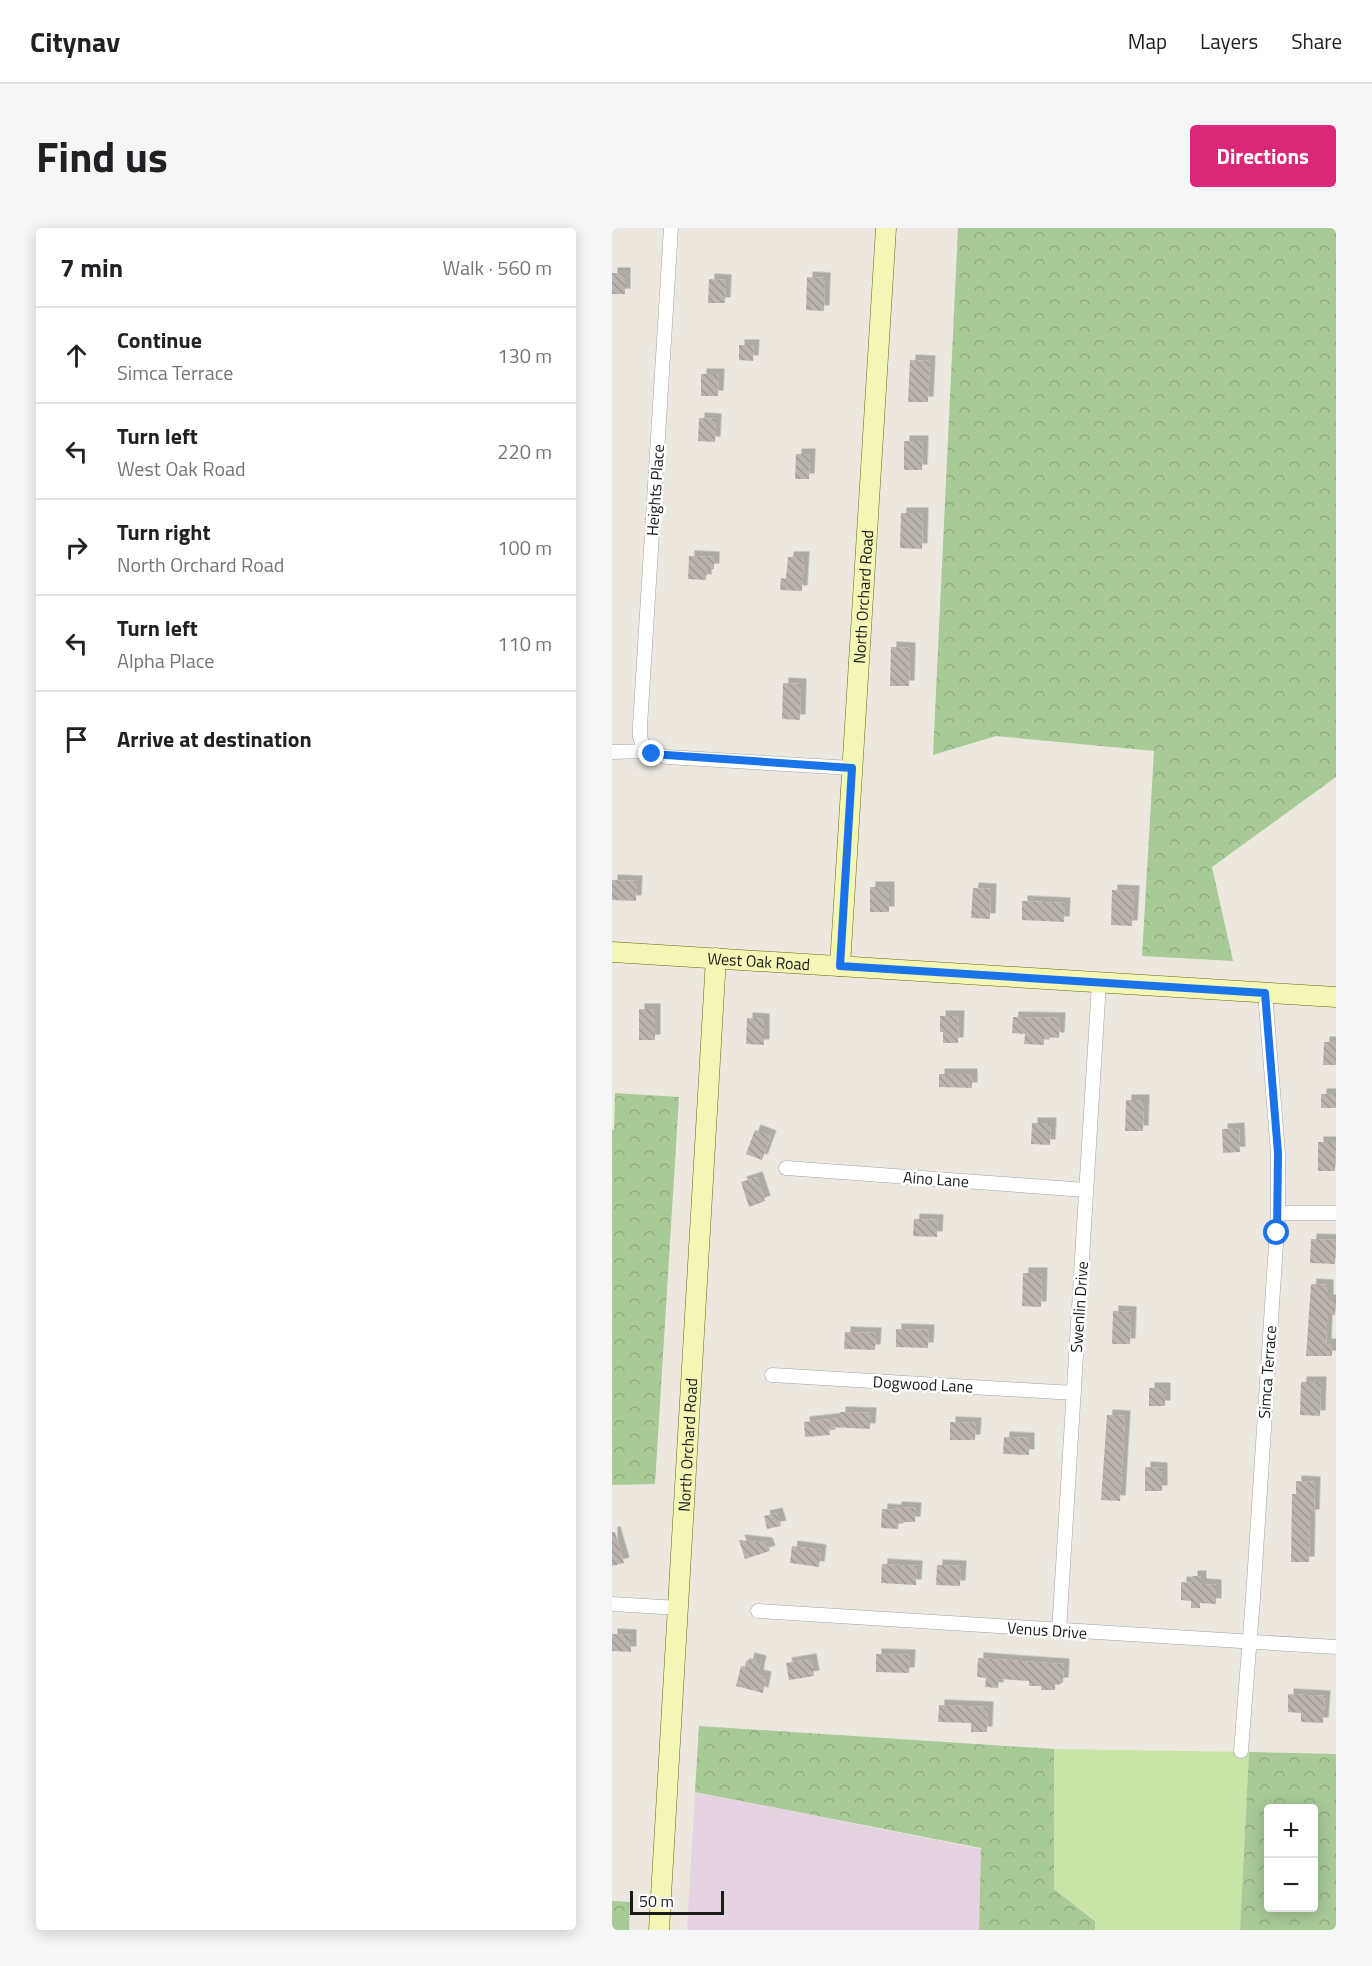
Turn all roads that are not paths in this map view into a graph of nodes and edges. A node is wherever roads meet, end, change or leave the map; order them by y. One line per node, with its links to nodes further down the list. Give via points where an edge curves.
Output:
1 (671, 228): 3 (street, Heights Place, via 640,726)
2 (886, 228): 5 (street, North Orchard Road)
3 (645, 751): 4 (street); 5 (street, via 667,757)
4 (612, 752)
5 (852, 768): 8 (street, North Orchard Road)
6 (612, 952): 7 (street, West Oak Road)
7 (716, 958): 8 (street, West Oak Road); 19 (street, North Orchard Road)
8 (840, 966): 9 (street, West Oak Road)
9 (1099, 983): 10 (street, West Oak Road); 13 (street, Swenlin Drive)
10 (1265, 993): 11 (street, West Oak Road); 14 (street, Simca Terrace, via 1278,1153)
11 (1336, 997)
12 (786, 1168): 13 (street, Aino Lane)
13 (1086, 1190): 17 (street, Swenlin Drive)
14 (1278, 1213): 15 (street); 22 (street, Simca Terrace)
15 (1336, 1213)
16 (772, 1375): 17 (street, Dogwood Lane)
17 (1074, 1393): 21 (street, Swenlin Drive)
18 (612, 1604): 19 (street)
19 (679, 1608): 25 (street, North Orchard Road)
20 (758, 1611): 21 (street, Venus Drive)
21 (1059, 1631): 22 (street, Venus Drive)
22 (1249, 1642): 23 (street, Venus Drive); 24 (street, Simca Terrace)
23 (1336, 1647)
24 (1241, 1751)
25 (660, 1930)

